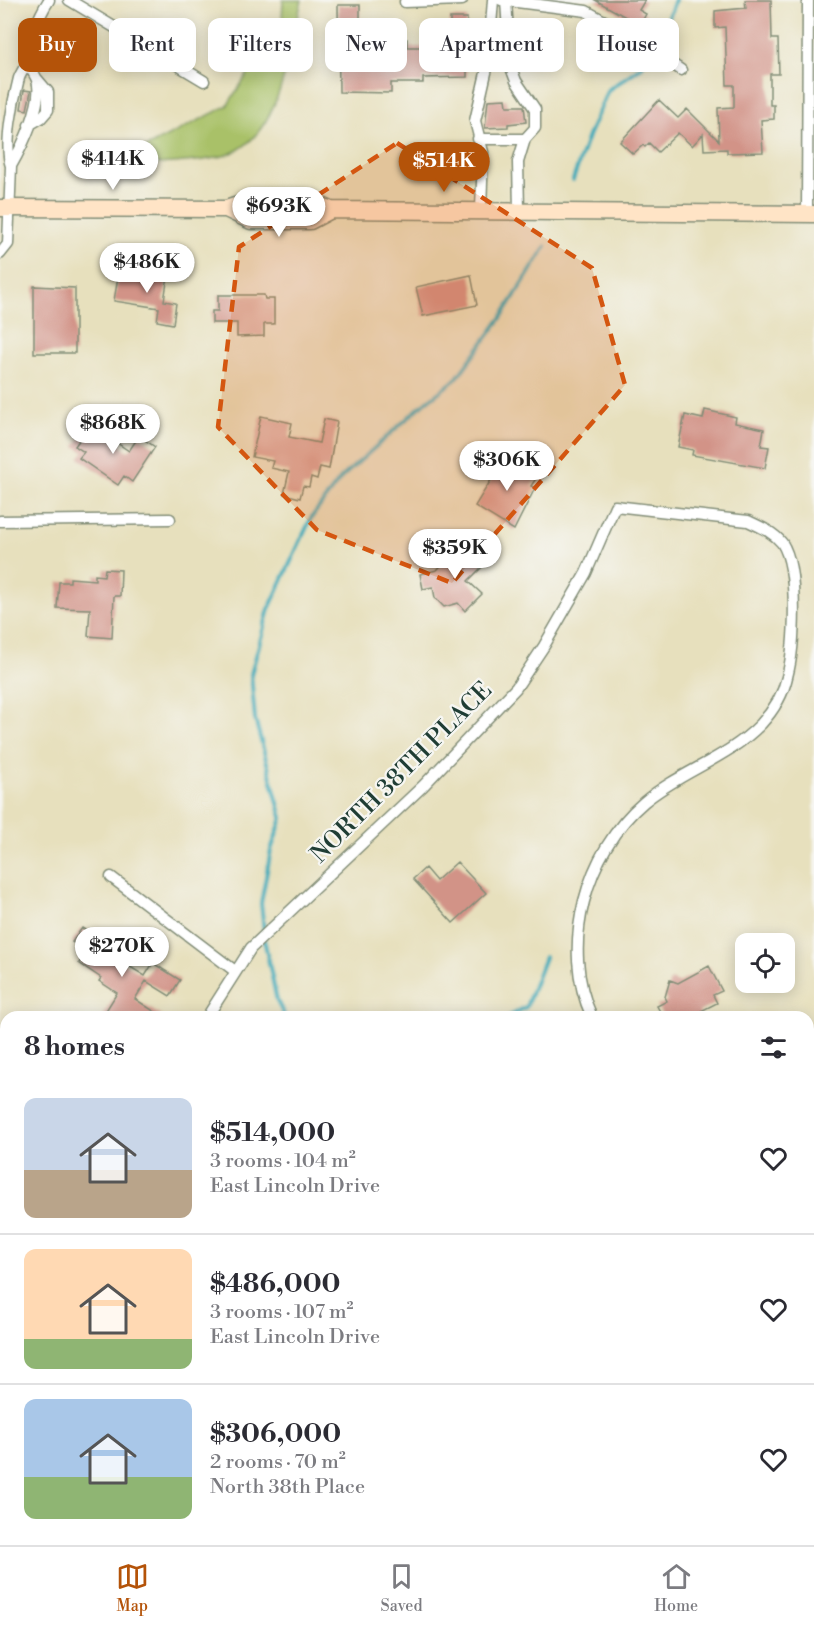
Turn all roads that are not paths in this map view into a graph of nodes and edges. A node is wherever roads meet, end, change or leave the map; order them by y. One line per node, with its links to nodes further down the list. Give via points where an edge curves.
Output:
1 (49, 0): 9 (street)
2 (69, 0): 13 (street)
3 (462, 0): 7 (street)
4 (494, 0): 5 (street); 14 (street, via 488,64 475,121)
5 (506, 0): 8 (street); 15 (street, via 510,65 535,109 535,128)
6 (808, 0): 20 (street)
7 (405, 2)
8 (588, 5): 10 (street)
9 (40, 18)
10 (681, 70)
11 (24, 72): 16 (street, via 16,94 7,156)
12 (33, 72): 16 (street, via 48,92 48,110 29,125)
13 (204, 81)
14 (478, 139): 15 (street); 18 (street, via 483,152)
15 (525, 139): 19 (street, via 519,162)
16 (10, 174): 17 (street)
17 (4, 208): 18 (main road, via 226,209 251,221 310,221 331,210); 21 (street, via 8,244)
18 (481, 210): 19 (main road)
19 (519, 210): 20 (main road)
20 (810, 214)
21 (0, 254)
22 (170, 519): 23 (street)
23 (0, 521)
24 (111, 877): 25 (street)
25 (236, 971): 26 (street, NORTH 38TH PLACE); 27 (street, NORTH 38TH PLACE, via 251,948 423,786 516,688 586,573 615,506 748,521 769,530 782,544 792,568 792,637 787,677 777,704 739,744 644,802 618,829 593,872 581,912 578,940 582,981)
26 (211, 1011)
27 (590, 1011)

